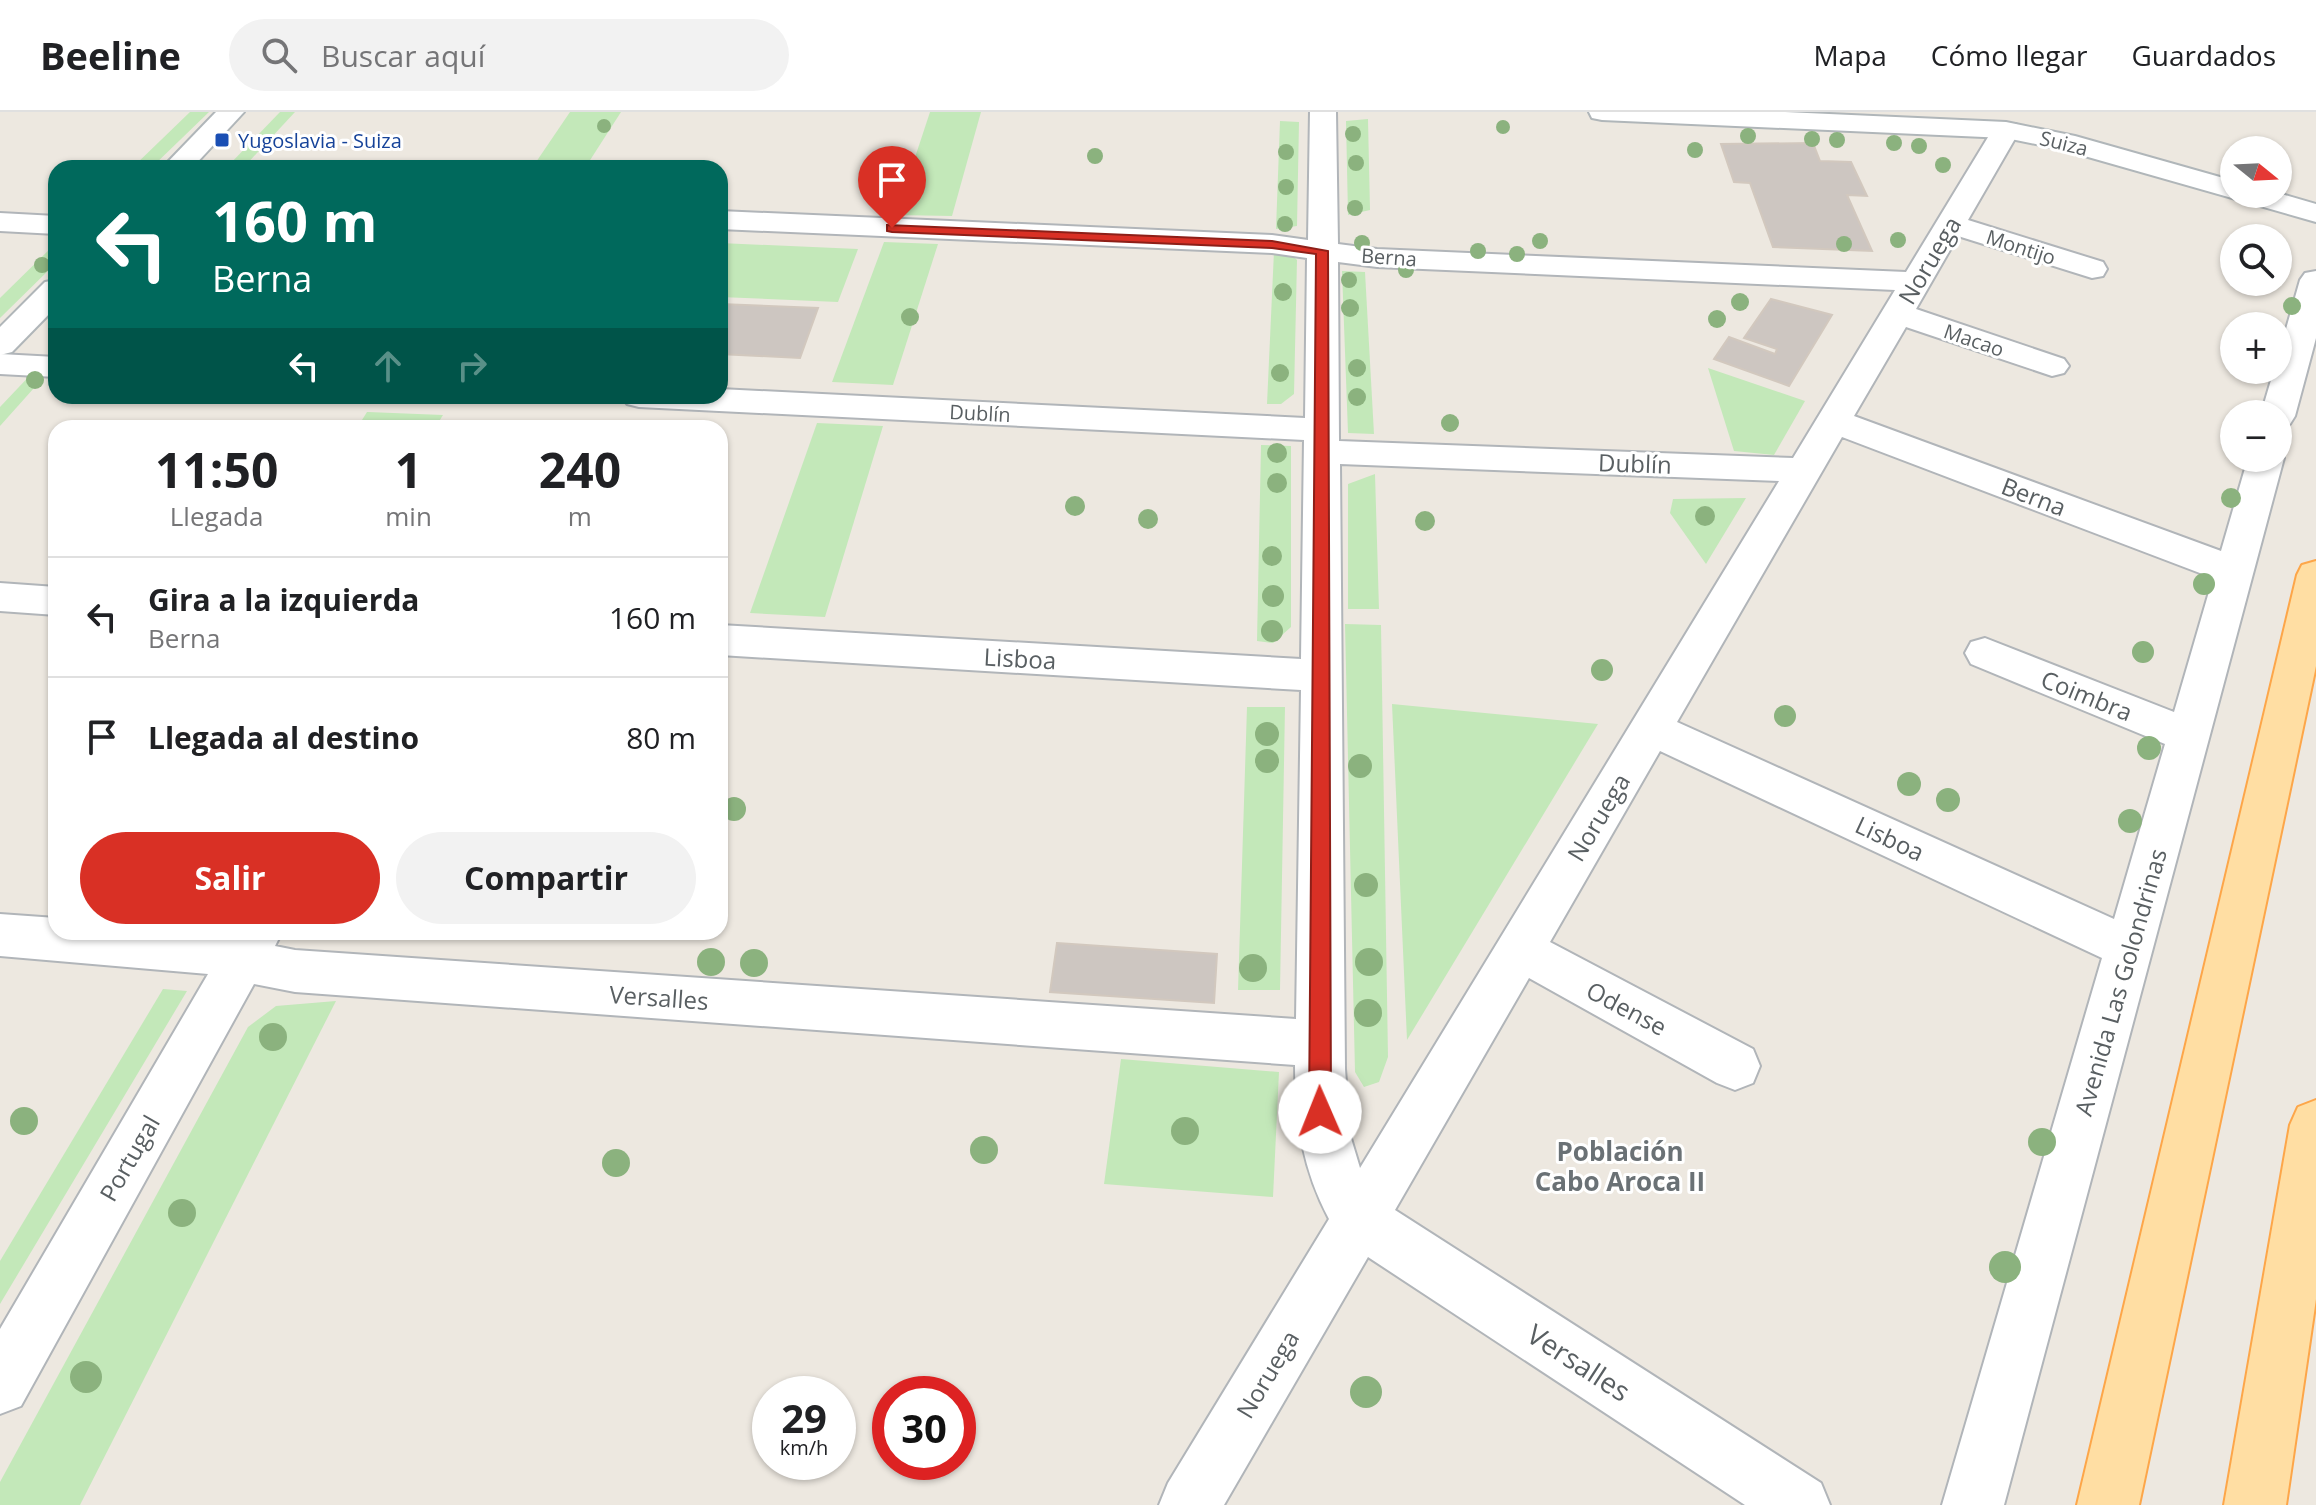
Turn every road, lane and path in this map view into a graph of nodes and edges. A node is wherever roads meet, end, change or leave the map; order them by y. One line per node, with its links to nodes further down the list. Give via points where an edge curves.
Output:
1 (231, 112): 6 (street)
2 (1323, 112): 14 (street)
3 (1602, 112): 4 (street, Suiza)
4 (1832, 116): 5 (street, Suiza)
5 (2006, 130): 7 (street, Suiza); 12 (street, Noruega)
6 (184, 160)
7 (2220, 186)
8 (2292, 206): 9 (street)
9 (2316, 213)
10 (728, 220): 14 (street, Berna, via 1272,244)
11 (0, 222): 13 (street)
12 (1950, 224): 15 (street, Montijo); 18 (street, Noruega)
13 (48, 225)
14 (1322, 251): 18 (street, Berna); 26 (street)
15 (2092, 269)
16 (2316, 280): 23 (street)
17 (48, 297): 19 (street)
18 (1906, 298): 21 (street, Macao); 25 (street, Noruega)
19 (0, 345)
20 (0, 364): 22 (street)
21 (2052, 366)
22 (48, 367)
23 (2282, 400)
24 (728, 402): 26 (street, Dublín)
25 (1833, 421): 27 (street, Noruega); 29 (street, Berna)
26 (1322, 441): 27 (street, Dublín); 35 (street)
27 (1804, 470): 36 (street, Noruega)
28 (2262, 472): 29 (street, Avenida Las Golondrinas)
29 (2235, 571): 37 (street, Avenida Las Golondrinas)
30 (2316, 575): 52 (main road)
31 (0, 597): 32 (street)
32 (48, 600)
33 (728, 640): 35 (street, Lisboa)
34 (1985, 653): 37 (street, Coimbra)
35 (1321, 676): 44 (street)
36 (1651, 728): 42 (street, Lisboa); 43 (street, Noruega)
37 (2189, 736): 42 (street, Avenida Las Golondrinas)
38 (0, 935): 39 (street, Versalles)
39 (48, 939)
40 (68, 940): 41 (street, Versalles, via 190,949)
41 (250, 946): 44 (street, Versalles, via 295,971); 48 (street, Portugal)
42 (2129, 948): 51 (street, Avenida Las Golondrinas)
43 (1519, 949): 45 (street, Odense); 47 (street, Noruega)
44 (1320, 1044): 47 (street, via 1323,1137 1341,1191)
45 (1735, 1066)
46 (2316, 1125): 53 (main road)
47 (1359, 1219): 49 (street, Noruega); 50 (street, Versalles)
48 (0, 1385)
49 (1190, 1505)
50 (1799, 1505)
51 (1973, 1505)
52 (2108, 1505)
53 (2255, 1505)

